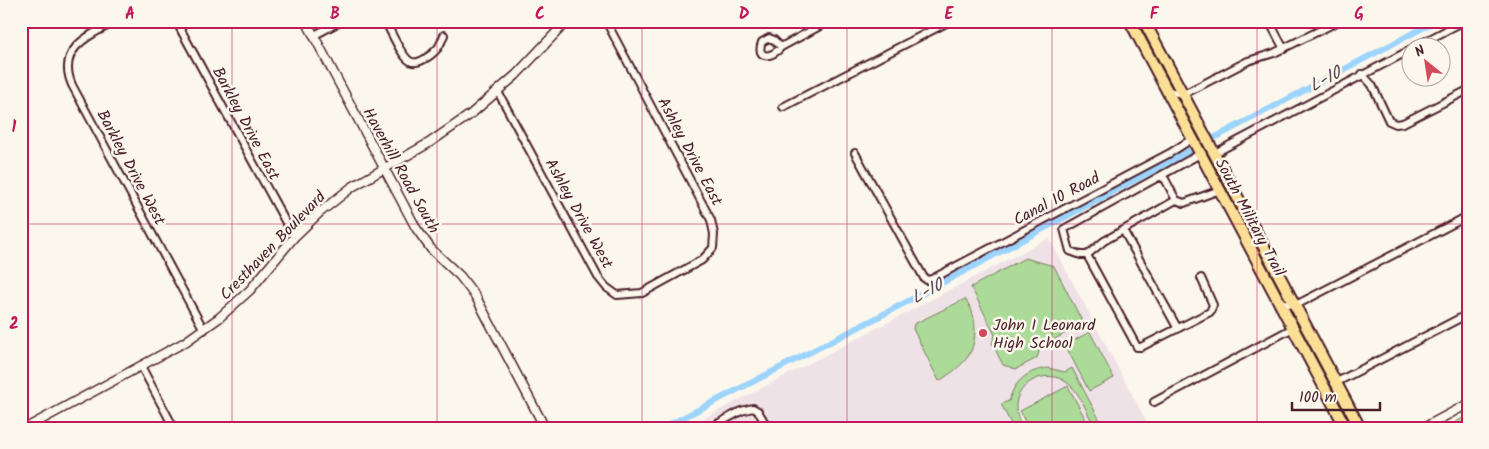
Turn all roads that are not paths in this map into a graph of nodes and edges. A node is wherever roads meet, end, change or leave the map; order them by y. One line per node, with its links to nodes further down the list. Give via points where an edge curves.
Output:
1 (117, 21): 48 (street, Barkley Drive West, via 81,41 69,56 70,80)
2 (176, 21): 39 (street, Barkley Drive East)
3 (306, 21): 16 (street, Haverhill Road South)
4 (341, 21): 16 (street)
5 (385, 21): 15 (street, via 405,56 414,63 438,49)
6 (568, 21): 24 (street, Cresthaven Boulevard)
7 (606, 21): 42 (street, Ashley Drive East, via 711,220 712,248 702,260)
8 (830, 21): 18 (street)
9 (950, 21): 26 (street)
10 (1130, 21): 22 (main road, South Military Trail)
11 (1144, 21): 25 (main road, South Military Trail)
12 (1269, 21): 19 (street)
13 (1339, 21): 19 (street)
14 (1464, 21): 17 (street)
15 (444, 35)
16 (313, 36): 32 (street, Haverhill Road South)
17 (1431, 38)
18 (781, 47)
19 (1284, 49): 25 (street, via 1254,58)
20 (1402, 53): 21 (street)
21 (1362, 74): 23 (street, via 1372,85 1389,121 1396,124); 29 (street)
22 (1164, 86): 25 (street, via 1172,92); 27 (main road, South Military Trail)
23 (1468, 90)
24 (498, 92): 32 (street, Cresthaven Boulevard, via 450,129); 42 (street, Ashley Drive West, via 606,287 617,296 635,295)
25 (1184, 94): 29 (main road, South Military Trail)
26 (784, 107)
27 (1178, 113): 28 (main road, South Military Trail); 33 (main road, via 1189,120 1216,170)
28 (1192, 139): 30 (street, Canal 10 Road, via 927,280); 31 (main road, South Military Trail)
29 (1215, 152): 33 (main road, South Military Trail)
30 (855, 153)
31 (1200, 154): 34 (street); 35 (main road, South Military Trail)
32 (384, 168): 39 (street, Cresthaven Boulevard, via 335,199); 55 (street, Haverhill Road South, via 422,237 476,297)
33 (1227, 175): 44 (main road, South Military Trail)
34 (1161, 177): 36 (street); 40 (street, via 1064,229 1070,251)
35 (1220, 190): 36 (street, via 1184,204); 43 (main road, South Military Trail)
36 (1176, 200): 38 (street)
37 (1468, 216): 44 (street)
38 (1123, 230): 40 (street); 46 (street)
39 (295, 236): 48 (street, Cresthaven Boulevard, via 250,290)
40 (1087, 254): 46 (street, via 1137,347)
41 (1200, 278): 46 (street, via 1213,309)
42 (668, 280)
43 (1278, 299): 44 (street); 47 (main road, South Military Trail)
44 (1296, 305): 50 (main road, South Military Trail)
45 (1468, 314): 50 (street)
46 (1178, 328)
47 (1293, 328): 51 (street); 58 (main road, South Military Trail)
48 (204, 330): 49 (street, Cresthaven Boulevard)
49 (141, 366): 53 (street, Cresthaven Boulevard); 54 (street)
50 (1337, 382): 59 (main road, South Military Trail)
51 (1154, 402)
52 (1468, 404): 60 (street)
53 (26, 428)
54 (174, 428)
55 (544, 428)
56 (710, 428): 57 (street, via 753,408)
57 (768, 428)
58 (1346, 428)
59 (1360, 428)
60 (1423, 428)

